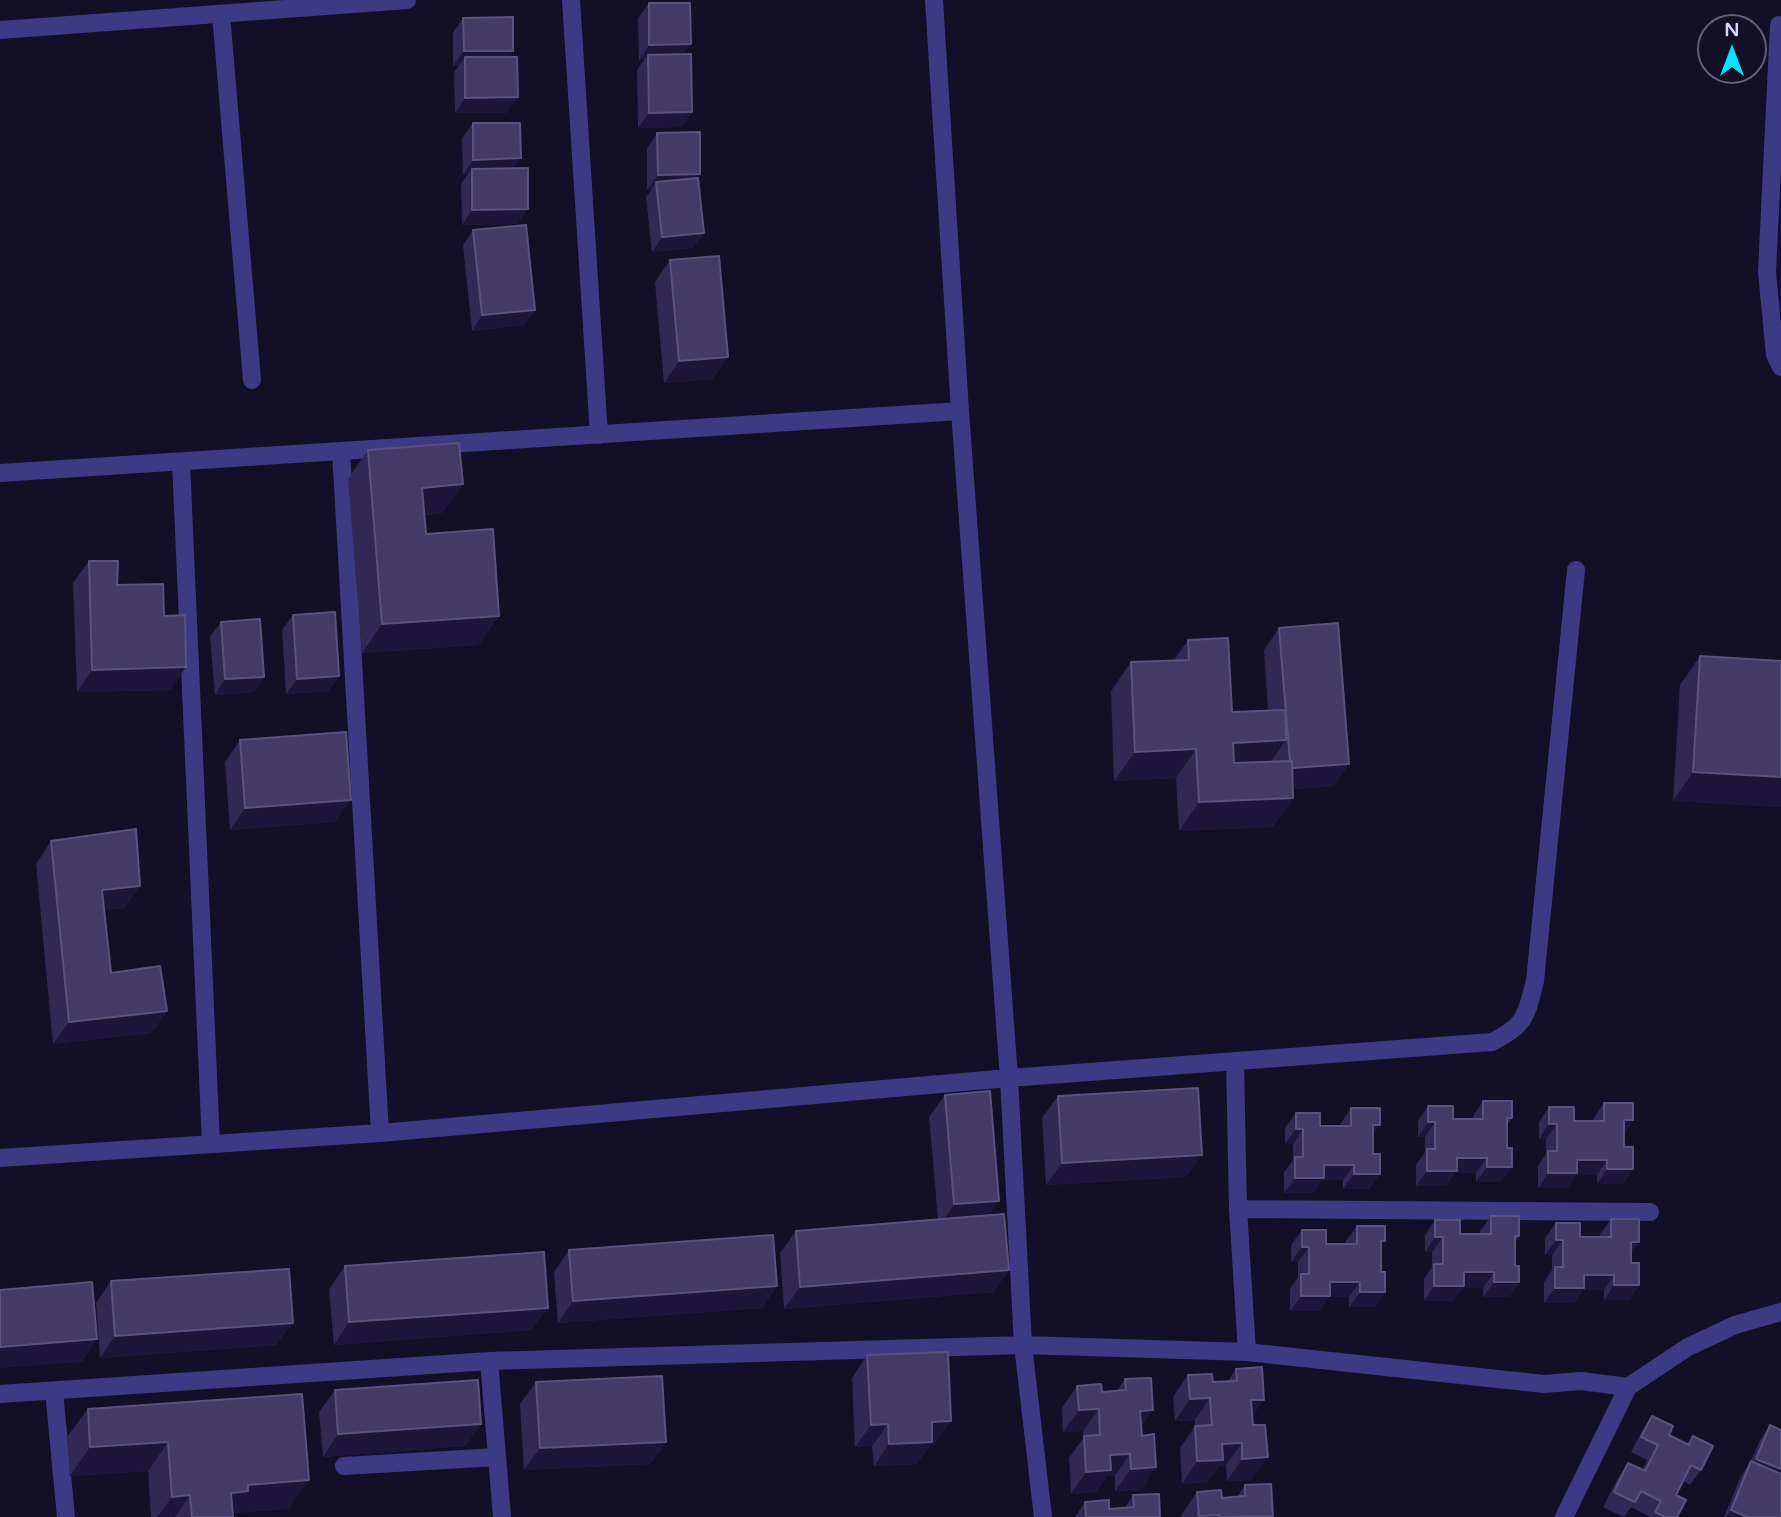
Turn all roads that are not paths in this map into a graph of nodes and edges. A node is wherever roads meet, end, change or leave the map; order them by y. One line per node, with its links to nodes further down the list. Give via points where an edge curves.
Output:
1 (407, 0): 4 (lane)
2 (571, 0): 10 (lane)
3 (934, 0): 9 (lane)
4 (221, 14): 6 (lane); 8 (lane)
5 (1779, 25): 7 (lane, via 1766,272)
6 (0, 30)
7 (1781, 367)
8 (252, 380)
9 (960, 411): 10 (lane); 16 (lane)
10 (599, 435): 11 (lane)
11 (341, 451): 12 (lane); 17 (lane)
12 (181, 462): 13 (lane); 18 (lane)
13 (0, 473)
14 (1576, 570): 15 (lane, via 1535,981 1526,1014 1512,1032 1492,1042)
15 (1235, 1062): 16 (lane); 20 (lane)
16 (1009, 1078): 17 (lane); 23 (lane)
17 (380, 1133): 18 (lane)
18 (211, 1144): 19 (lane)
19 (0, 1158)
20 (1238, 1209): 21 (lane); 24 (lane)
21 (1650, 1212)
22 (1781, 1312): 26 (lane, via 1735,1325 1688,1347)
23 (1023, 1345): 24 (lane); 25 (lane); 33 (lane)
24 (1247, 1352): 26 (lane, via 1544,1384 1581,1381)
25 (489, 1360): 27 (lane); 29 (lane)
26 (1628, 1387): 34 (lane)
27 (54, 1391): 28 (lane); 31 (lane)
28 (0, 1394)
29 (497, 1457): 30 (lane); 32 (lane)
30 (344, 1466)
31 (66, 1517)
32 (502, 1517)
33 (1043, 1517)
34 (1564, 1517)

